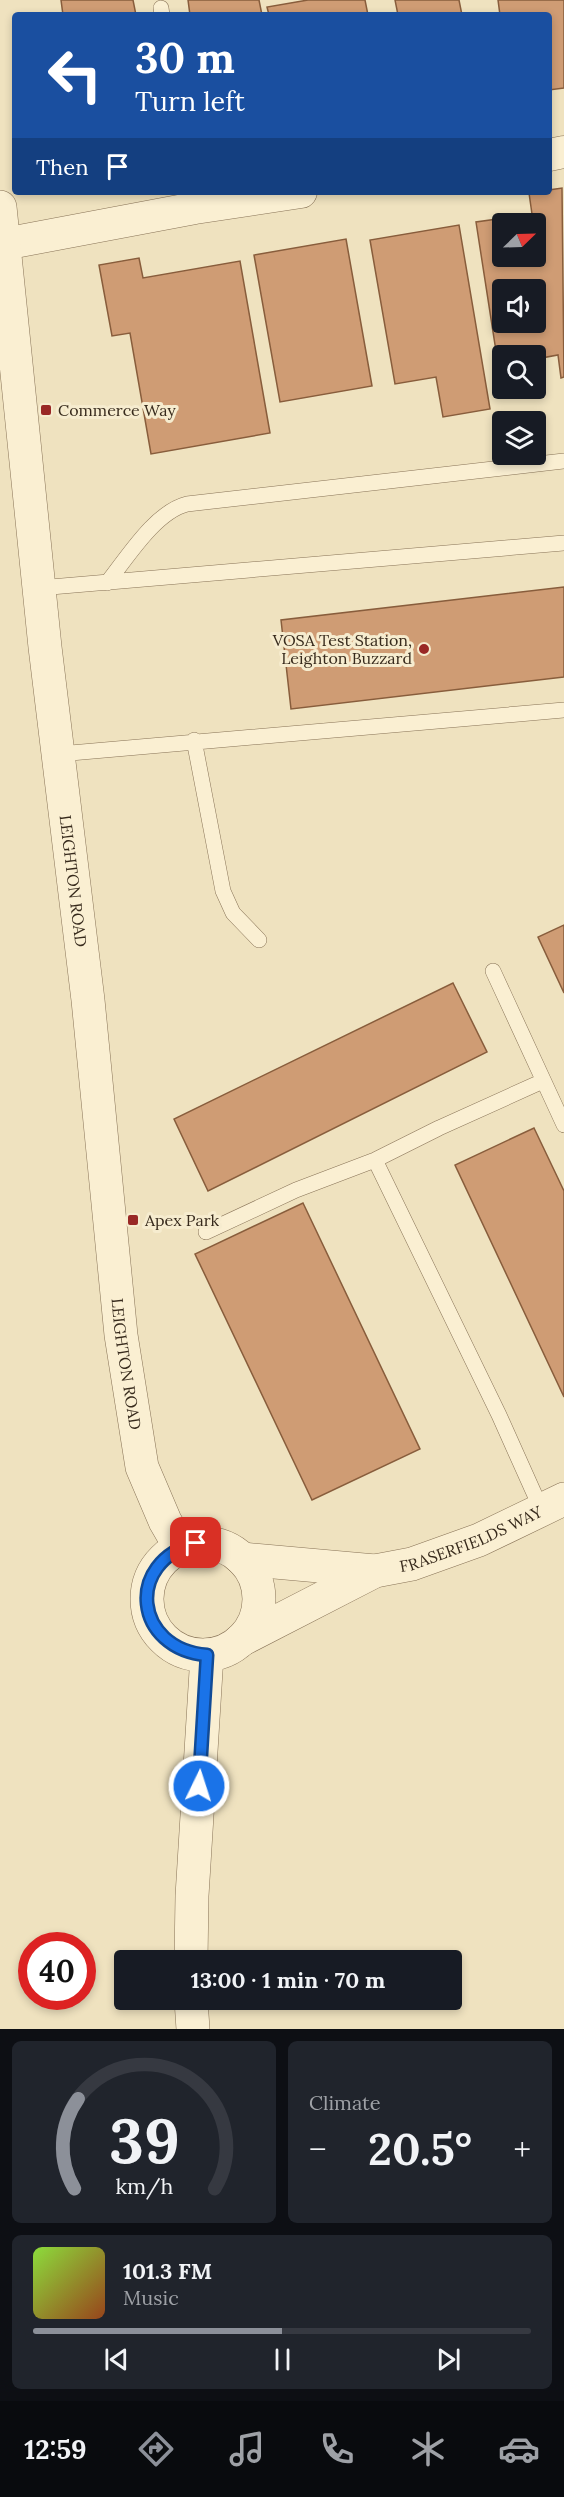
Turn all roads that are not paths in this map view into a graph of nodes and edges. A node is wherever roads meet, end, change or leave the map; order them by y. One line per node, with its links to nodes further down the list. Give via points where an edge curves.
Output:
1 (260, 195): 2 (street)
2 (193, 200): 4 (street)
3 (0, 207): 4 (street, LEIGHTON ROAD)
4 (4, 244): 8 (street, LEIGHTON ROAD)
5 (564, 461): 7 (lane, via 187,504 162,516)
6 (564, 543): 7 (lane)
7 (107, 583): 8 (lane)
8 (39, 588): 11 (street, LEIGHTON ROAD)
9 (564, 710): 10 (lane)
10 (195, 740): 11 (lane); 12 (lane, via 223,891 233,913)
11 (59, 754): 19 (street, LEIGHTON ROAD, via 123,1346 142,1467)
12 (258, 940)
13 (493, 971): 14 (lane)
14 (543, 1081): 15 (lane); 16 (lane)
15 (564, 1125)
16 (375, 1160): 17 (lane, via 296,1190); 18 (lane, via 499,1415)
17 (206, 1232)
18 (553, 1505): 21 (street, FRASERFIELDS WAY, via 479,1540 423,1560)
19 (180, 1547): 20 (street, via 213,1544); 23 (street, via 154,1570 148,1587 149,1612 160,1635 174,1647)
20 (242, 1559): 21 (street, FRASERFIELDS WAY); 22 (street, via 253,1573 258,1607)
21 (375, 1571): 22 (street, FRASERFIELDS WAY)
22 (241, 1640): 23 (street)
23 (207, 1655): 24 (street)
24 (191, 1950)
25 (192, 2010): 26 (street)
26 (193, 2029)

